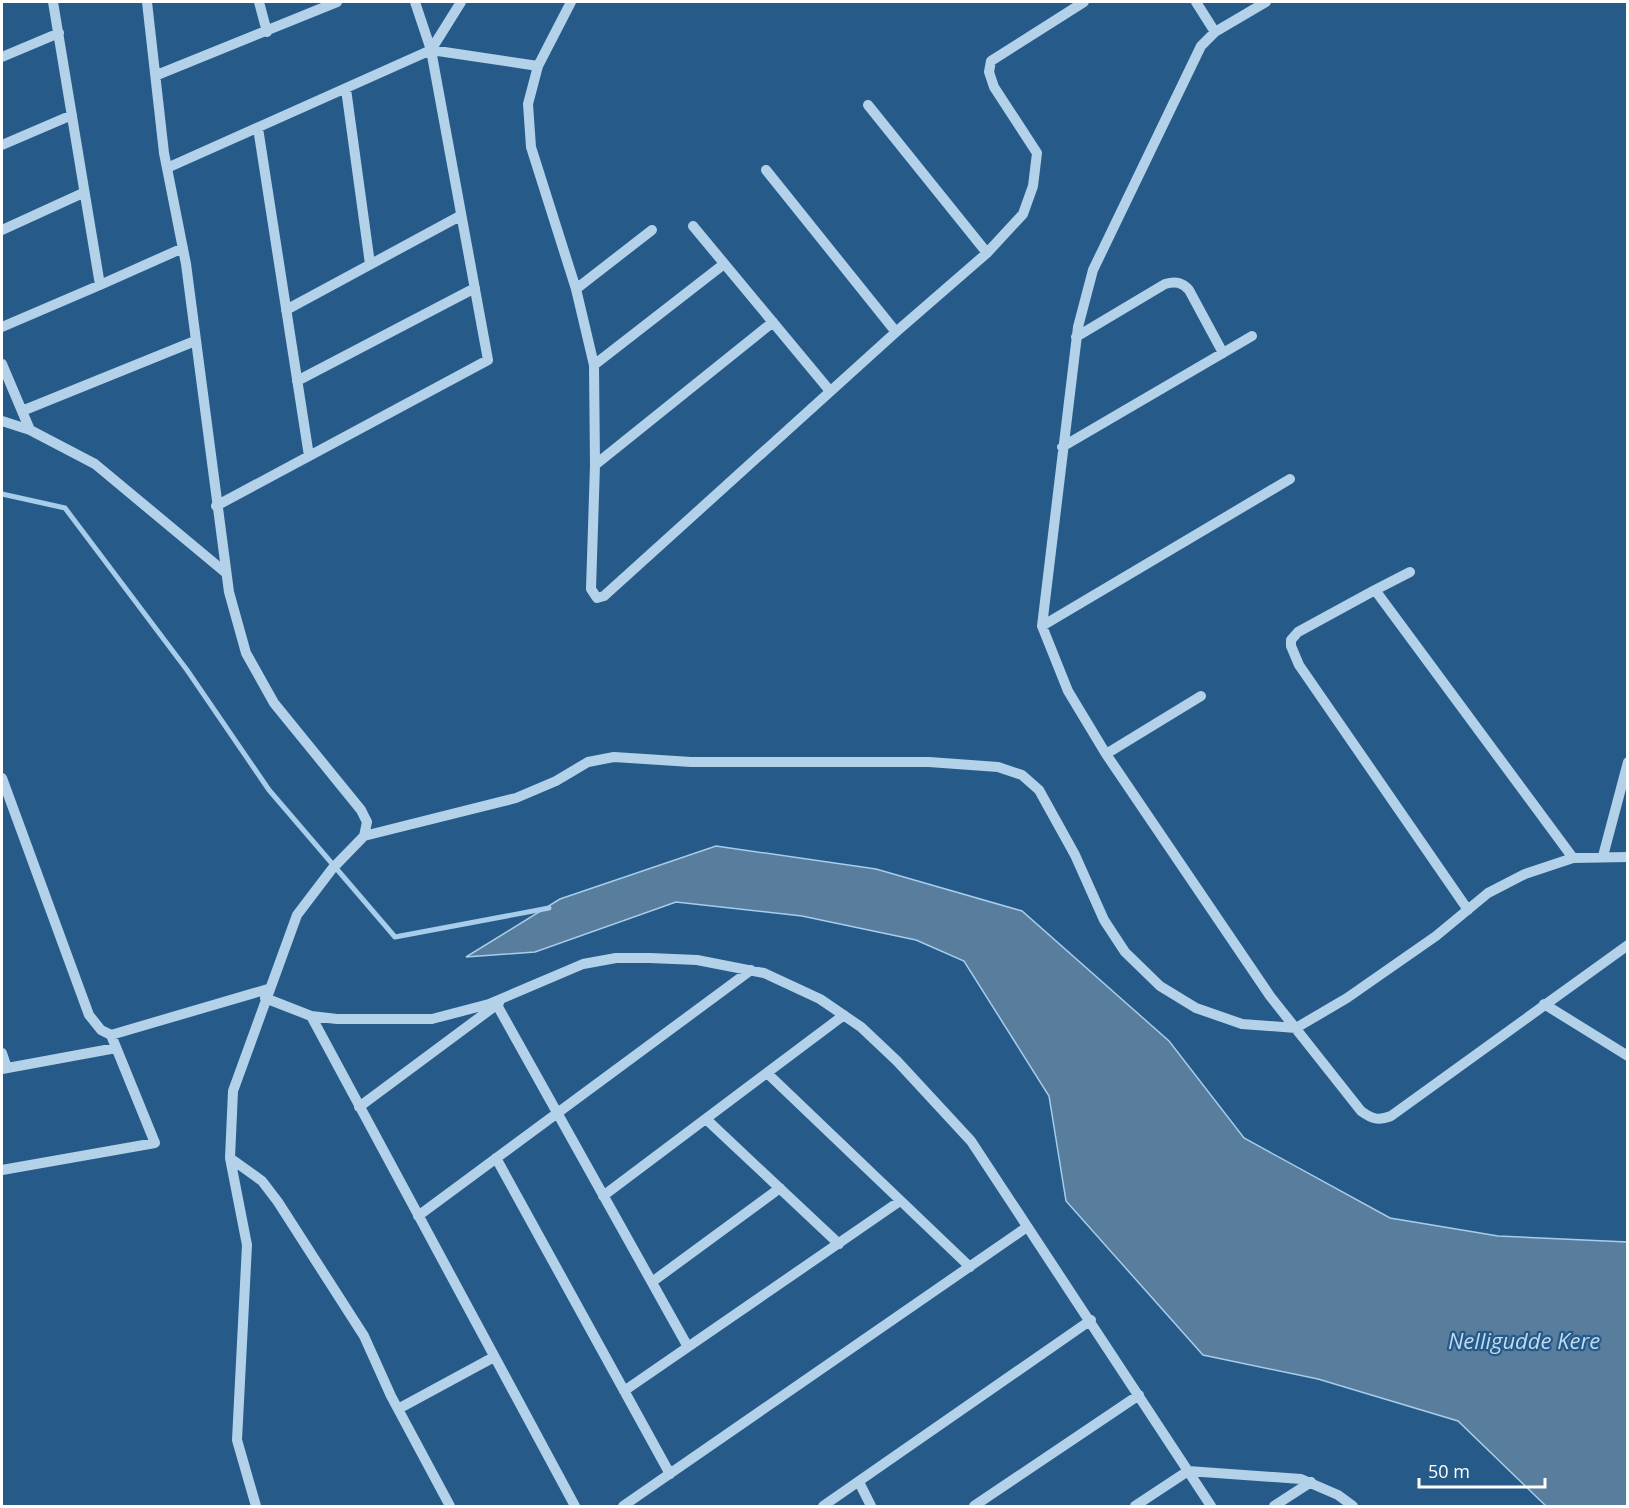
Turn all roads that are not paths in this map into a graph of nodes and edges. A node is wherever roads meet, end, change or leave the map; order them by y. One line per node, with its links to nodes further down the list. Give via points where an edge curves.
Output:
1 (53, 2): 13 (street)
2 (147, 2): 17 (street)
3 (259, 2): 11 (street)
4 (337, 2): 11 (street)
5 (416, 2): 14 (street)
6 (461, 2): 14 (street)
7 (571, 2): 16 (street)
8 (1084, 2): 31 (street, via 991,61 989,72 994,87 1036,153 1033,186 1023,214)
9 (1196, 2): 12 (street)
10 (1266, 2): 12 (street)
11 (267, 32): 17 (street)
12 (1215, 32): 42 (street, via 1201,46 1093,270)
13 (59, 33): 15 (street); 20 (street)
14 (431, 50): 16 (street); 18 (street); 26 (street)
15 (2, 57)
16 (538, 66): 36 (street, via 528,104 531,147)
17 (157, 75): 23 (street)
18 (346, 89): 21 (street); 32 (street)
19 (868, 105): 31 (street)
20 (72, 115): 22 (street); 25 (street)
21 (258, 128): 23 (street); 37 (street)
22 (2, 145)
23 (167, 168): 30 (street)
24 (766, 170): 40 (street)
25 (83, 193): 28 (street); 34 (street)
26 (460, 216): 32 (street); 35 (street)
27 (693, 226): 33 (street)
28 (2, 230)
29 (652, 230): 36 (street)
30 (183, 248): 34 (street); 43 (street)
31 (987, 253): 40 (street)
32 (370, 264): 37 (street)
33 (724, 264): 38 (street); 46 (street)
34 (100, 285): 39 (street)
35 (475, 288): 47 (street); 53 (street, via 488,360)
36 (576, 289): 46 (street)
37 (286, 310): 47 (street)
38 (773, 322): 48 (street); 54 (street)
39 (2, 327)
40 (896, 332): 48 (street)
41 (1252, 336): 44 (street)
42 (1077, 337): 44 (street, via 1173,281 1190,290); 52 (street)
43 (195, 341): 49 (street); 56 (street)
44 (1223, 352): 52 (street)
45 (2, 364): 49 (street)
46 (594, 365): 54 (street)
47 (297, 381): 53 (street)
48 (830, 391): 54 (street, via 604,596 597,598 591,589)
49 (22, 411): 51 (street)
50 (2, 421): 51 (street)
51 (30, 430): 58 (street, via 95,464)
52 (1062, 447): 60 (street)
53 (309, 456): 56 (street)
54 (595, 465)
55 (1290, 479): 60 (street)
56 (216, 506): 58 (street)
57 (1410, 572): 59 (street)
58 (226, 573): 65 (street, via 246,653 274,703 361,810 367,822)
59 (1376, 590): 68 (street); 69 (street, via 1298,632 1291,646 1299,665)
60 (1042, 626): 62 (street, via 1068,692)
61 (1201, 696): 62 (street)
62 (1106, 754): 78 (street, via 1270,996)
63 (1628, 762): 66 (street)
64 (2, 778): 79 (street, via 89,1015 100,1030)
65 (364, 836): 73 (street, via 332,869 297,915); 78 (street, via 516,798 556,782 588,762 614,757 691,762 929,762 998,767 1022,775 1039,790 1075,855 1104,920 1125,952 1160,986 1196,1008 1242,1024)
66 (1603, 856): 67 (street); 68 (street)
67 (1628, 857)
68 (1573, 858): 69 (street, via 1526,874 1488,893)
69 (1468, 910): 78 (street, via 1356,992)
70 (1628, 945): 74 (street)
71 (751, 970): 72 (street, via 697,960 616,958 583,964); 76 (street, via 794,986); 86 (street)
72 (519, 989): 75 (street); 77 (street, via 489,1004 432,1019)
73 (267, 994): 77 (street); 79 (street); 88 (street, via 233,1091)
74 (1544, 1004): 78 (street, via 1400,1110 1379,1120 1361,1111); 82 (street)
75 (497, 1005): 85 (street); 86 (street)
76 (844, 1015): 84 (street); 95 (street, via 897,1061 971,1141)
77 (311, 1016): 85 (street)
78 (1296, 1028)
79 (111, 1035): 80 (street)
80 (116, 1048): 83 (street); 90 (street, via 154,1143)
81 (2, 1053): 83 (street)
82 (1628, 1056)
83 (4, 1069)
84 (767, 1073): 87 (street); 93 (street)
85 (359, 1107): 94 (street)
86 (557, 1113): 89 (street); 92 (street)
87 (706, 1119): 91 (street); 92 (street)
88 (230, 1158): 104 (street, via 261,1181 278,1202 364,1336); 109 (street, via 247,1245 237,1440)
89 (496, 1158): 94 (street); 102 (street)
90 (2, 1170)
91 (780, 1188): 96 (street); 98 (street)
92 (603, 1196): 98 (street)
93 (900, 1202): 96 (street); 97 (street)
94 (418, 1216): 101 (street)
95 (1027, 1227): 97 (street); 99 (street)
96 (839, 1244): 100 (street)
97 (970, 1267): 106 (street)
98 (652, 1282): 100 (street)
99 (1091, 1320): 103 (street); 107 (street)
100 (688, 1347): 102 (street)
101 (494, 1357): 104 (street); 111 (street)
102 (624, 1391): 106 (street)
103 (1138, 1395): 105 (street); 115 (street)
104 (398, 1409): 110 (street)
105 (1188, 1471): 108 (street); 116 (street); 117 (street)
106 (670, 1474): 112 (street)
107 (859, 1482): 113 (street); 114 (street)
108 (1311, 1482): 118 (street); 119 (street)
109 (256, 1506)
110 (450, 1506)
111 (575, 1506)
112 (623, 1506)
113 (823, 1506)
114 (871, 1506)
115 (974, 1506)
116 (1136, 1506)
117 (1211, 1506)
118 (1274, 1506)
119 (1353, 1506)

